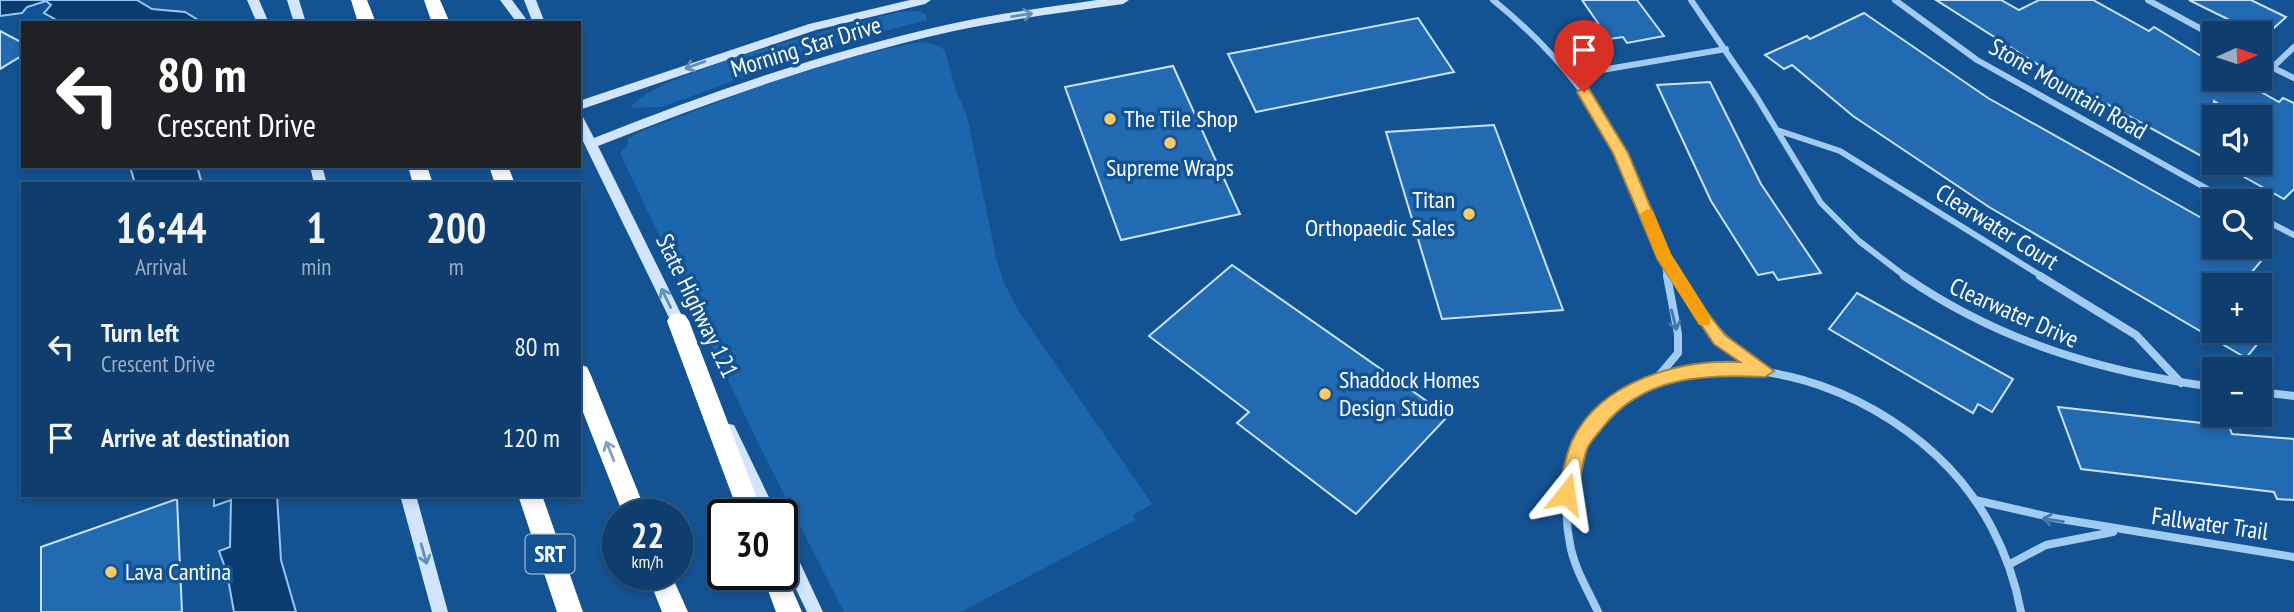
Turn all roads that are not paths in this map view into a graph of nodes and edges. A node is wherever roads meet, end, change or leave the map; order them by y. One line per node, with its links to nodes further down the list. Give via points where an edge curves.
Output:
1 (253, 0): 13 (street)
2 (293, 0): 14 (street)
3 (359, 0): 15 (highway)
4 (432, 0): 16 (highway)
5 (506, 0): 17 (street)
6 (530, 0): 18 (street)
7 (925, 0): 25 (street, Morning Star Drive, one-way to 25, via 813,26)
8 (1123, 0): 28 (street, Morning Star Drive, one-way to 8, via 660,116 862,50 955,27)
9 (1493, 0): 23 (street)
10 (1691, 0): 21 (street, Clearwater Drive)
11 (1895, 0): 29 (street, Stone Mountain Road, via 1978,60)
12 (2148, 0): 19 (street)
13 (261, 21)
14 (299, 21)
15 (366, 21)
16 (440, 21)
17 (522, 21)
18 (538, 21)
19 (2202, 29)
20 (2294, 47): 22 (street)
21 (1726, 49): 23 (street); 27 (street, Clearwater Drive)
22 (2272, 68): 24 (street)
23 (1572, 75): 32 (street, via 1620,153)
24 (2294, 78)
25 (581, 105)
26 (581, 124): 28 (street, State Highway 121)
27 (1776, 130): 37 (street, Clearwater Court, via 1840,150 2136,335); 37 (street, Clearwater Drive, via 1814,194 1865,247 1930,296 1987,327 2076,362)
28 (591, 144): 33 (street, State Highway 121, one-way to 28)
29 (2208, 189)
30 (2272, 224): 31 (street)
31 (2294, 235)
32 (1664, 256): 34 (street, via 1720,340); 36 (street, one-way to 36, via 1678,352)
33 (678, 321): 44 (highway); 45 (street, State Highway 121)
34 (1765, 371): 36 (street, via 1713,368); 46 (street, via 1819,384 1872,409 1922,443)
35 (581, 378): 43 (highway, one-way to 35)
36 (1657, 378): 58 (street, via 1611,404 1580,443 1566,494 1572,553)
37 (2181, 383): 38 (street, Clearwater Drive)
38 (2202, 386)
39 (2272, 393): 40 (street)
40 (2294, 396)
41 (409, 497): 53 (street, one-way to 53)
42 (531, 497): 54 (highway, SRT)
43 (629, 499)
44 (745, 499)
45 (762, 499)
46 (1975, 500): 47 (street, Fallwater Trail, one-way to 46, via 2036,517); 49 (street)
47 (2120, 531): 48 (street, Fallwater Trail, via 2218,542); 49 (street, Fallwater Trail, via 2047,543)
48 (2294, 557)
49 (2010, 564): 59 (street)
50 (798, 576): 57 (street)
51 (666, 590): 55 (highway)
52 (780, 590): 56 (highway)
53 (440, 612)
54 (570, 612)
55 (675, 612)
56 (789, 612)
57 (815, 612)
58 (1598, 612)
59 (2021, 612)

